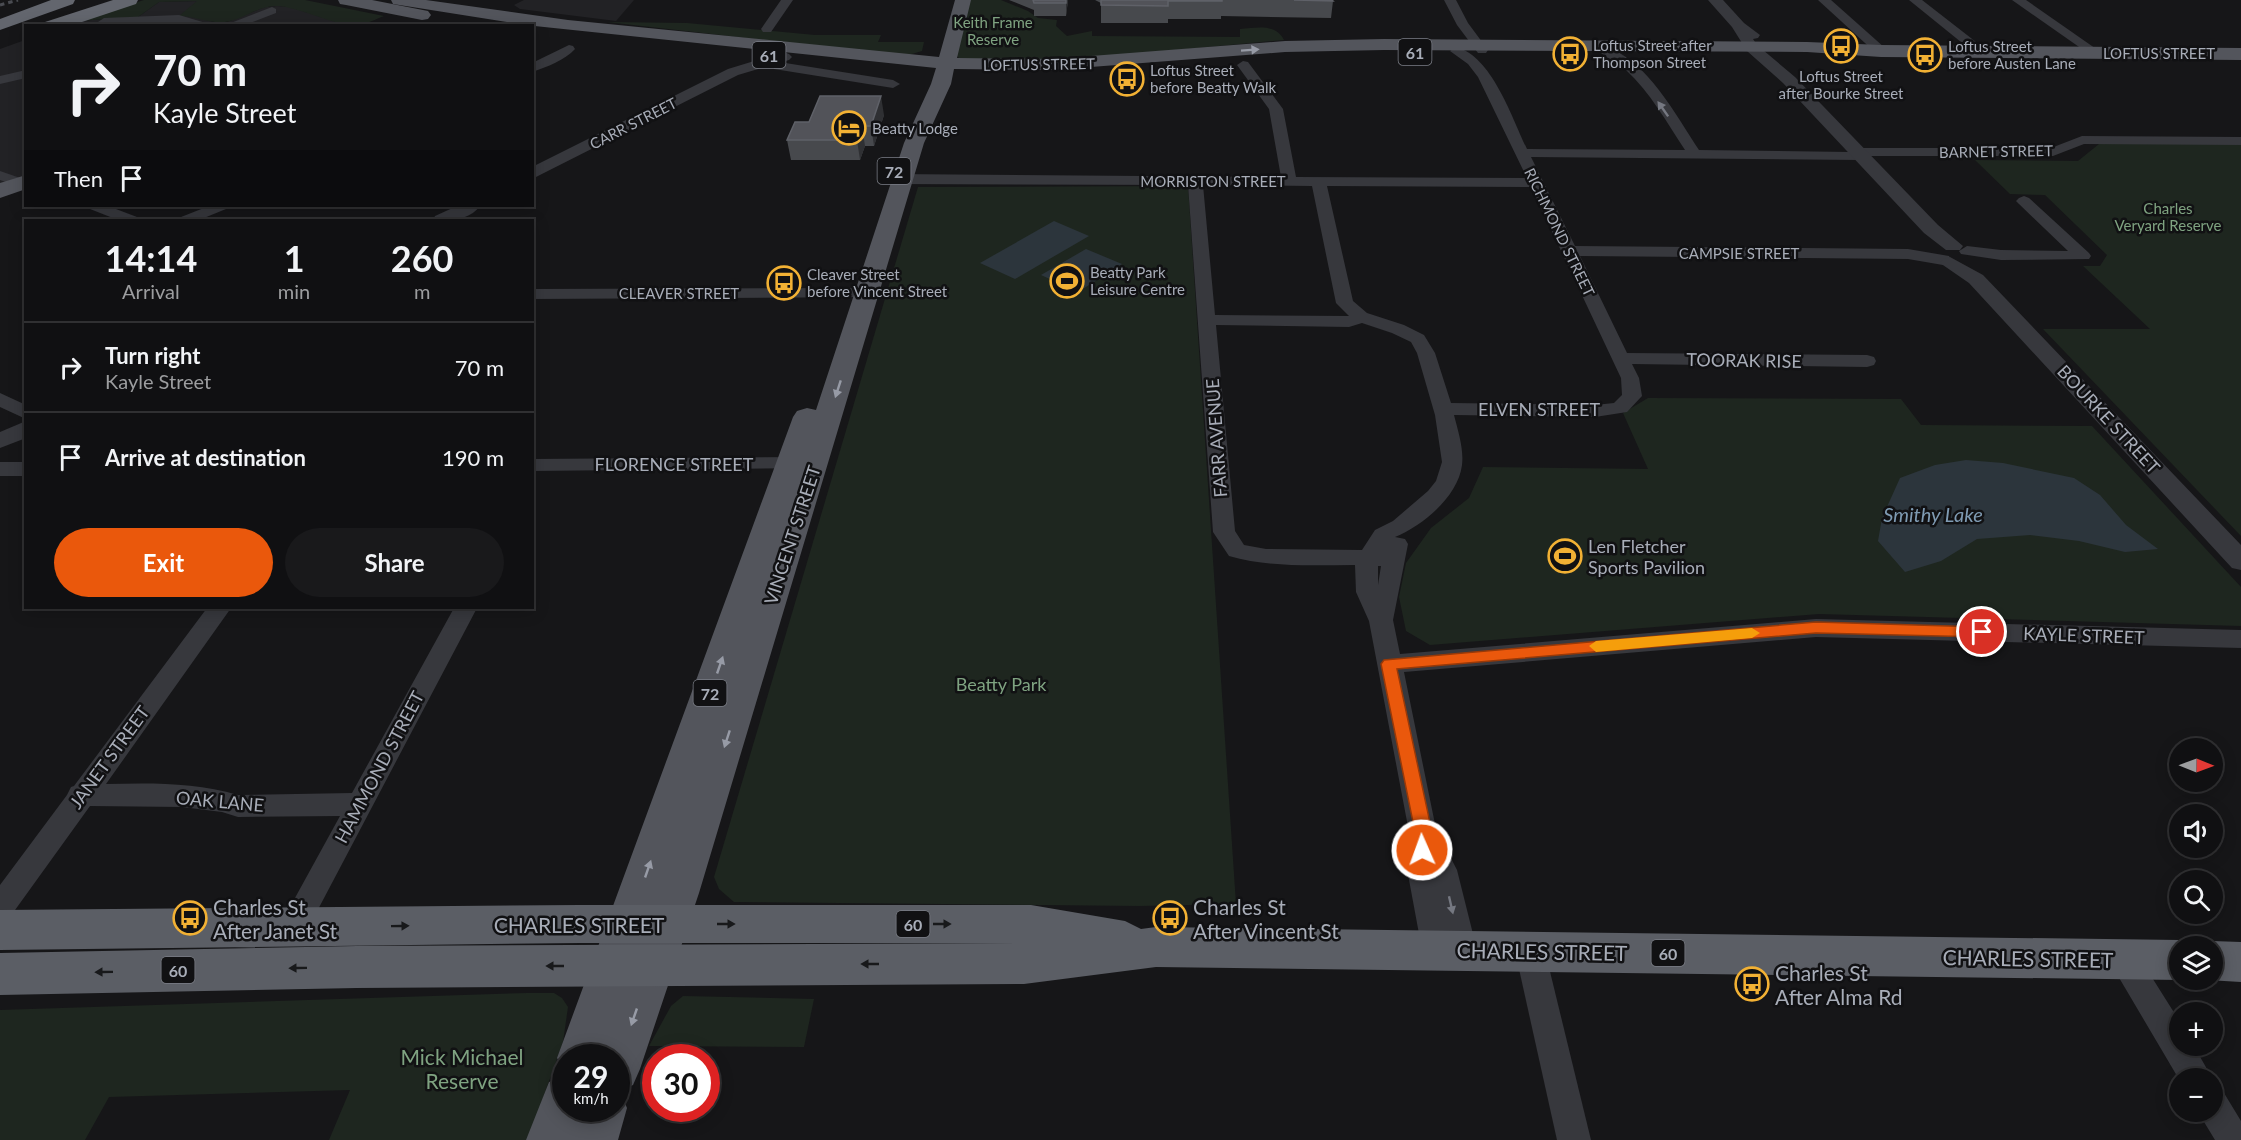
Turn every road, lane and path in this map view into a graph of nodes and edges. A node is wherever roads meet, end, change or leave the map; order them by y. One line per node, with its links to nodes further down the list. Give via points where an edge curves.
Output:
1 (50, 0): 17 (highway)
2 (67, 0): 26 (highway)
3 (130, 0): 20 (highway)
4 (346, 0): 19 (main road)
5 (399, 0): 16 (main road, LOFTUS STREET / 61)
6 (512, 0): 16 (main road)
7 (787, 0): 28 (street)
8 (952, 0): 49 (main road, VINCENT STREET / 72, via 945,21)
9 (963, 0): 49 (main road, VINCENT STREET / 72)
10 (1450, 0): 27 (street)
11 (1715, 0): 35 (street, BOURKE STREET, via 1751,33)
12 (1824, 0): 37 (street)
13 (1915, 0): 38 (street)
14 (2018, 0): 39 (street)
15 (272, 11): 22 (street)
16 (463, 15): 19 (main road); 23 (main road, LOFTUS STREET / 61); 24 (main road, LOFTUS STREET / 61)
17 (0, 16)
18 (104, 22): 21 (street, via 179,18)
19 (414, 22)
20 (57, 24)
21 (202, 24)
22 (236, 24)
23 (492, 24)
24 (532, 24)
25 (534, 24): 49 (main road, LOFTUS STREET / 61)
26 (0, 25)
27 (1463, 25): 32 (street, via 1463,41); 33 (street)
28 (767, 29)
29 (534, 30): 40 (main road, LOFTUS STREET / 61)
30 (24, 35): 31 (highway)
31 (0, 43)
32 (1454, 48): 33 (main road, LOFTUS STREET / 61); 43 (main road, LOFTUS STREET / 61); 45 (street, RICHMOND STREET); 49 (main road, LOFTUS STREET / 61, one-way to 32, via 1301,46)
33 (1484, 48): 35 (main road, LOFTUS STREET / 61); 36 (main road, LOFTUS STREET / 61); 45 (street)
34 (569, 49): 44 (street)
35 (1761, 50): 36 (main road, LOFTUS STREET / 61); 37 (main road, LOFTUS STREET / 61); 56 (street, BOURKE STREET, via 1781,65 1789,80)
36 (1605, 51): 55 (street, one-way to 36, via 1642,80 1621,57)
37 (1881, 51): 38 (main road, LOFTUS STREET / 61)
38 (1981, 52): 39 (main road, LOFTUS STREET / 61)
39 (2096, 53): 41 (main road, LOFTUS STREET / 61)
40 (759, 54): 42 (main road, LOFTUS STREET / 61); 47 (street, CARR STREET)
41 (2241, 54)
42 (782, 62): 46 (main road, LOFTUS STREET / 61); 47 (street, CARR STREET)
43 (1243, 65): 49 (main road, LOFTUS STREET / 61, via 998,83); 61 (street, via 1276,109)
44 (534, 67)
45 (1481, 70): 54 (street, RICHMOND STREET)
46 (841, 71): 49 (main road, LOFTUS STREET / 61); 52 (street, LOFTUS STREET)
47 (733, 72): 58 (street, CARR STREET)
48 (24, 75): 50 (street)
49 (940, 77): 59 (main road, VINCENT STREET / 72)
50 (4, 79): 51 (street)
51 (24, 84)
52 (893, 84)
53 (2241, 141): 56 (street, BARNET STREET, via 2082,140 2052,152)
54 (1521, 153): 55 (street, BARNET STREET); 63 (street, RICHMOND STREET)
55 (1694, 153): 56 (street, BARNET STREET)
56 (1859, 154): 73 (street, BOURKE STREET)
57 (0, 163): 64 (street)
58 (534, 173)
59 (897, 179): 60 (street, MORRISTON STREET); 74 (main road, VINCENT STREET / 72)
60 (1195, 181): 61 (street, MORRISTON STREET); 77 (street, FARR AVENUE)
61 (1289, 181): 62 (street, MORRISTON STREET)
62 (1318, 181): 63 (street, MORRISTON STREET); 76 (street, via 1345,303)
63 (1536, 183): 72 (street, RICHMOND STREET)
64 (16, 186)
65 (2024, 201): 73 (street, CAMPSIE STREET, via 2083,256)
66 (98, 207): 69 (street)
67 (219, 207): 70 (street)
68 (469, 207): 71 (street)
69 (128, 219)
70 (189, 219)
71 (444, 219)
72 (1570, 251): 73 (street, CAMPSIE STREET); 78 (street, RICHMOND STREET)
73 (1953, 255): 95 (street, BOURKE STREET)
74 (860, 288): 75 (street, CLEAVER STREET, via 825,292); 88 (main road, VINCENT STREET / 72)
75 (534, 294)
76 (1361, 317): 77 (street, via 1349,322); 82 (street, via 1418,339 1426,353)
77 (1207, 320): 93 (street, FARR AVENUE, via 1224,532 1237,551 1266,557)
78 (1621, 358): 79 (street, TOORAK RISE); 80 (street, RICHMOND STREET, via 1630,378)
79 (1867, 361)
80 (1632, 396): 82 (street, ELVEN STREET, via 1620,408 1596,411)
81 (0, 399): 83 (street)
82 (1441, 409): 92 (street, via 1453,453 1451,473 1441,490)
83 (24, 412)
84 (24, 429): 86 (street)
85 (24, 436): 87 (street)
86 (0, 441)
87 (0, 448)
88 (802, 463): 91 (street, FLORENCE STREET); 104 (main road, VINCENT STREET / 72)
89 (0, 469): 90 (street)
90 (24, 469)
91 (535, 470)
92 (1399, 528): 93 (street, via 1384,534); 94 (street)
93 (1367, 557): 94 (street, FARR AVENUE); 98 (street, via 1366,590)
94 (1392, 558): 98 (street, via 1388,604)
95 (2241, 561)
96 (218, 609): 101 (street, JANET STREET)
97 (464, 609): 102 (street, HAMMOND STREET)
98 (1381, 620): 100 (street)
99 (2241, 639): 100 (street, KAYLE STREET, via 1816,628)
100 (1389, 664): 108 (street, via 1423,832 1421,869)
101 (80, 795): 102 (street, OAK LANE, via 202,797 238,806); 103 (street, JANET STREET)
102 (359, 804): 105 (street, HAMMOND STREET)
103 (0, 908)
104 (648, 924): 105 (highway, CHARLES STREET / 60, one-way to 104); 107 (highway, CHARLES STREET / 60, one-way to 107, via 1031,924); 114 (main road, VINCENT STREET / 72)
105 (294, 927): 106 (highway, CHARLES STREET / 60)
106 (0, 930)
107 (1156, 947): 108 (highway, CHARLES STREET / 60); 114 (highway, CHARLES STREET / 60, one-way to 114, via 1024,964)
108 (1449, 950): 109 (highway, CHARLES STREET / 60)
109 (1530, 951): 110 (highway, CHARLES STREET / 60); 124 (street)
110 (2124, 959): 111 (highway, CHARLES STREET / 60); 118 (street)
111 (2169, 960)
112 (2223, 961): 113 (highway)
113 (2241, 962)
114 (633, 965): 115 (highway, CHARLES STREET / 60, one-way to 115); 116 (main road, VINCENT STREET / 72); 117 (main road, VINCENT STREET / 72, one-way to 117)
115 (0, 974)
116 (588, 1044)
117 (620, 1044)
118 (2190, 1068)
119 (558, 1122): 122 (main road)
120 (598, 1122): 123 (main road)
121 (2223, 1122): 125 (street)
122 (551, 1140)
123 (592, 1140)
124 (1574, 1140)
125 (2234, 1140)

